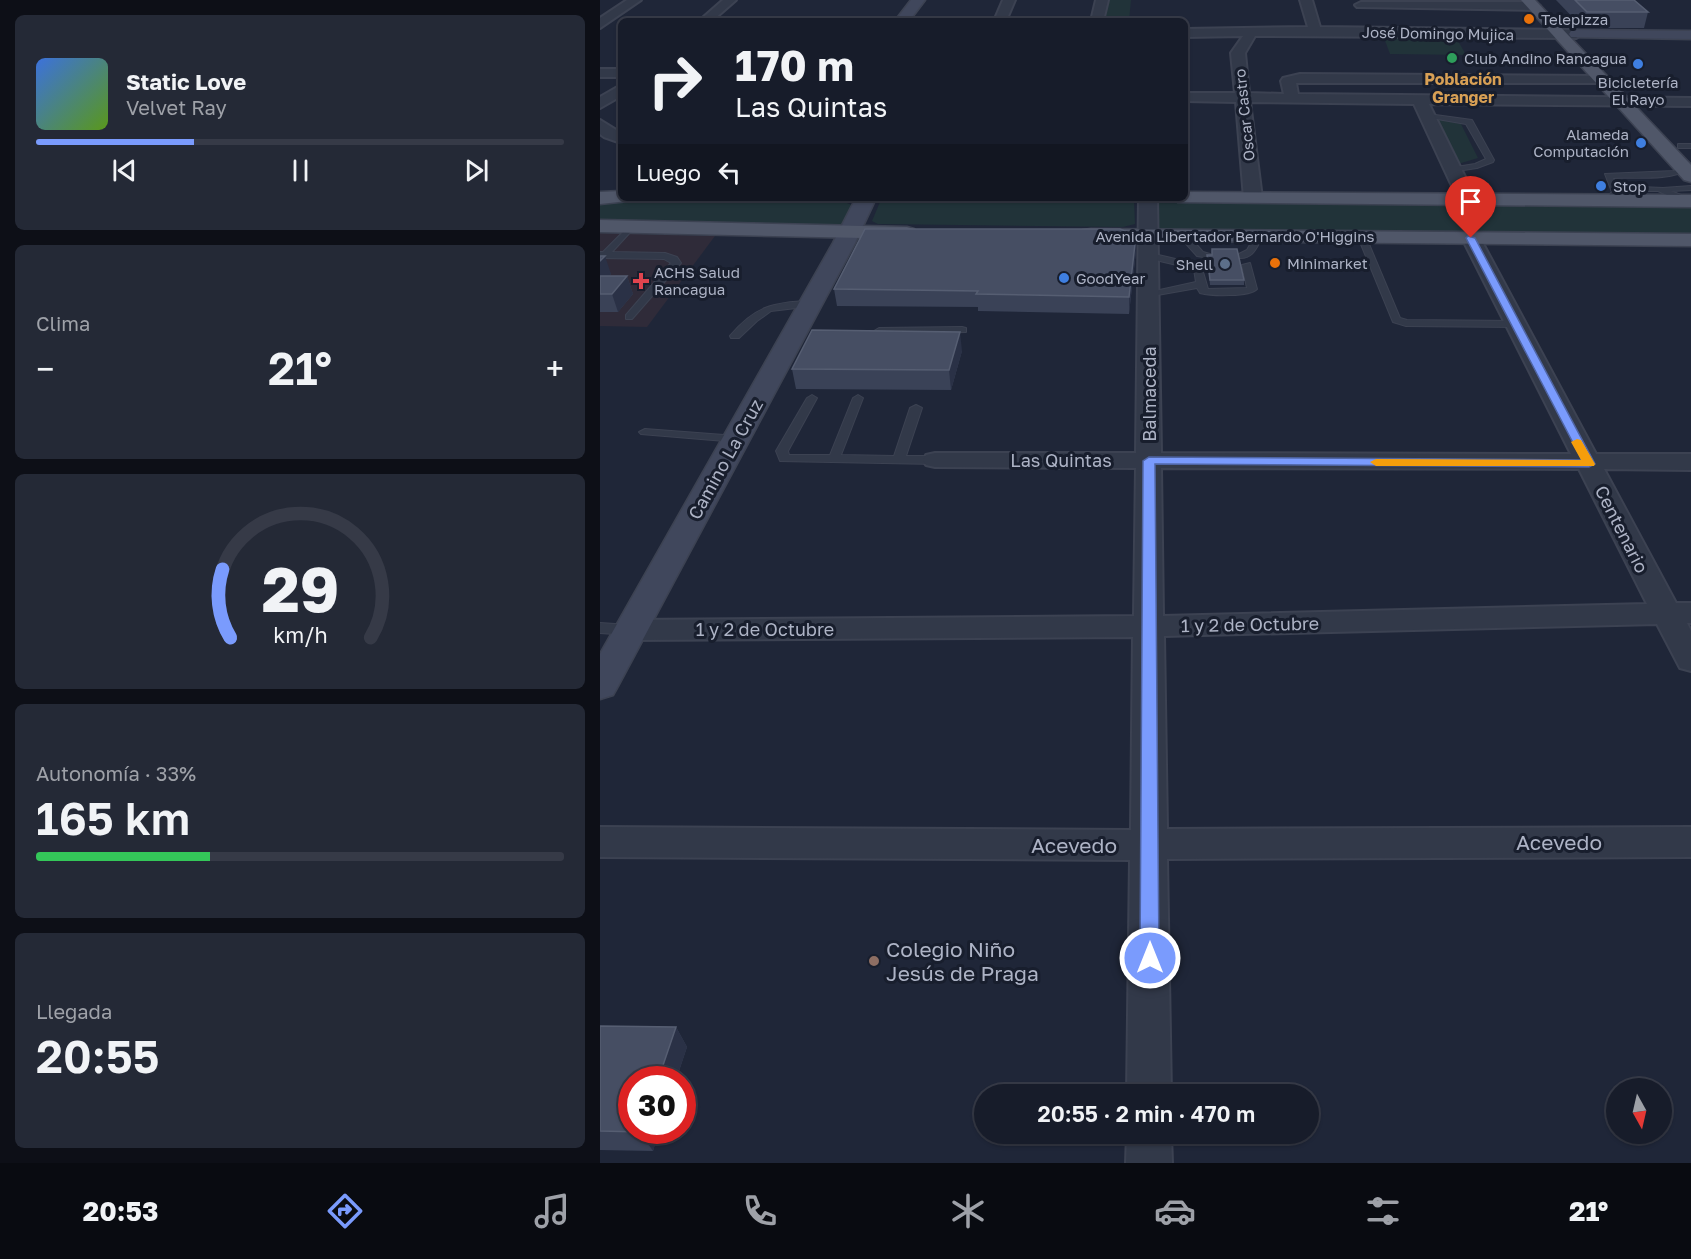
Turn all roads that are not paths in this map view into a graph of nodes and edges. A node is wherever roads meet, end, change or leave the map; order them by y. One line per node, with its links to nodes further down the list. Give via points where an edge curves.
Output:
1 (635, 0): 15 (street)
2 (730, 0): 10 (street)
3 (918, 0): 11 (street)
4 (1009, 0): 12 (street)
5 (1102, 0): 13 (street)
6 (1306, 0): 17 (street)
7 (1535, 2): 14 (street); 22 (main road); 23 (main road)
8 (1361, 5): 14 (street)
9 (1212, 17): 20 (street)
10 (709, 18)
11 (904, 18)
12 (1001, 18)
13 (1098, 18)
14 (1414, 19): 17 (street, José Domingo Mujica, via 1382,37); 19 (street, José Domingo Mujica)
15 (600, 26): 16 (street)
16 (618, 28)
17 (1322, 31): 21 (street, José Domingo Mujica); 26 (street)
18 (1188, 33): 20 (street, José Domingo Mujica)
19 (1457, 33): 22 (street, José Domingo Mujica); 25 (street)
20 (1213, 34): 21 (street, José Domingo Mujica)
21 (1250, 34): 32 (street, Oscar Castro, via 1238,53)
22 (1560, 34): 23 (street, José Domingo Mujica); 29 (main road)
23 (1576, 34): 24 (street, José Domingo Mujica); 35 (main road)
24 (1691, 35)
25 (1467, 48)
26 (1334, 49)
27 (600, 73): 28 (street)
28 (618, 73)
29 (1602, 80): 33 (street, via 1300,78 1288,81); 35 (main road)
30 (618, 91): 37 (street)
31 (1188, 98): 32 (street)
32 (1243, 98): 33 (street); 48 (street, Oscar Castro)
33 (1292, 98): 34 (street)
34 (1420, 100): 35 (street); 38 (street)
35 (1631, 101): 36 (street); 41 (main road)
36 (1691, 102)
37 (600, 104)
38 (1428, 117): 42 (street); 42 (lane, via 1469,122 1490,160)
39 (600, 125): 40 (street)
40 (618, 137)
41 (1688, 158): 43 (lane, via 1676,173)
42 (1453, 170): 49 (street)
43 (1646, 174): 44 (lane); 45 (lane, via 1608,176)
44 (1659, 189): 45 (lane); 46 (lane)
45 (1612, 194): 46 (main road); 49 (main road)
46 (1690, 197)
47 (1188, 198): 48 (main road)
48 (1253, 198): 49 (main road)
49 (1467, 200)
50 (864, 201): 54 (street, Camino La Cruz)
51 (1148, 201): 62 (street, Balmaceda)
52 (600, 226): 53 (main road)
53 (631, 227): 54 (main road); 63 (lane)
54 (849, 232): 55 (main road); 67 (street, Camino La Cruz)
55 (928, 233)
56 (1067, 234): 62 (main road, Avenida Libertador Bernardo O'Higgins)
57 (1183, 235): 58 (main road, Avenida Libertador Bernardo O'Higgins); 62 (main road, Avenida Libertador Bernardo O'Higgins); 64 (lane, via 1203,255)
58 (1259, 236): 59 (main road, Avenida Libertador Bernardo O'Higgins); 65 (lane, via 1245,259 1250,291 1208,292 1203,291)
59 (1362, 237): 60 (main road, Avenida Libertador Bernardo O'Higgins); 69 (lane, via 1396,321)
60 (1471, 238): 61 (main road, Avenida Libertador Bernardo O'Higgins); 69 (street, Centenario)
61 (1691, 240)
62 (1149, 246): 64 (lane); 66 (street, Balmaceda)
63 (602, 255): 68 (lane, via 666,256 676,263)
64 (1198, 267): 65 (lane)
65 (1201, 284): 66 (lane)
66 (1149, 295): 81 (street, Balmaceda)
67 (810, 304): 72 (lane, via 762,310); 77 (street, Camino La Cruz, via 799,334)
68 (629, 317)
69 (1516, 324): 83 (street, Centenario)
70 (962, 330): 71 (lane)
71 (872, 332)
72 (735, 336)
73 (812, 398): 78 (lane, via 782,451 784,458)
74 (858, 398): 78 (lane)
75 (916, 408): 79 (lane)
76 (645, 432): 77 (lane)
77 (737, 439): 86 (street, Camino La Cruz)
78 (834, 459): 79 (lane)
79 (899, 460): 80 (lane)
80 (935, 460): 81 (street, Las Quintas)
81 (1149, 461): 83 (street, Las Quintas); 85 (street, Balmaceda)
82 (1691, 462): 83 (street, Las Quintas)
83 (1589, 464): 84 (street, Centenario)
84 (1678, 613): 85 (street, 1 y 2 de Octubre); 87 (street, Centenario)
85 (1149, 626): 86 (street, 1 y 2 de Octubre); 91 (street, Balmaceda)
86 (615, 629): 88 (street, Camino La Cruz)
87 (1691, 660)
88 (600, 686)
89 (600, 842): 91 (street, Acevedo)
90 (1691, 842): 91 (street, Acevedo)
91 (1150, 845): 92 (street, Balmaceda)
92 (1149, 1084)
93 (1149, 1144): 94 (street)
94 (1149, 1163)

